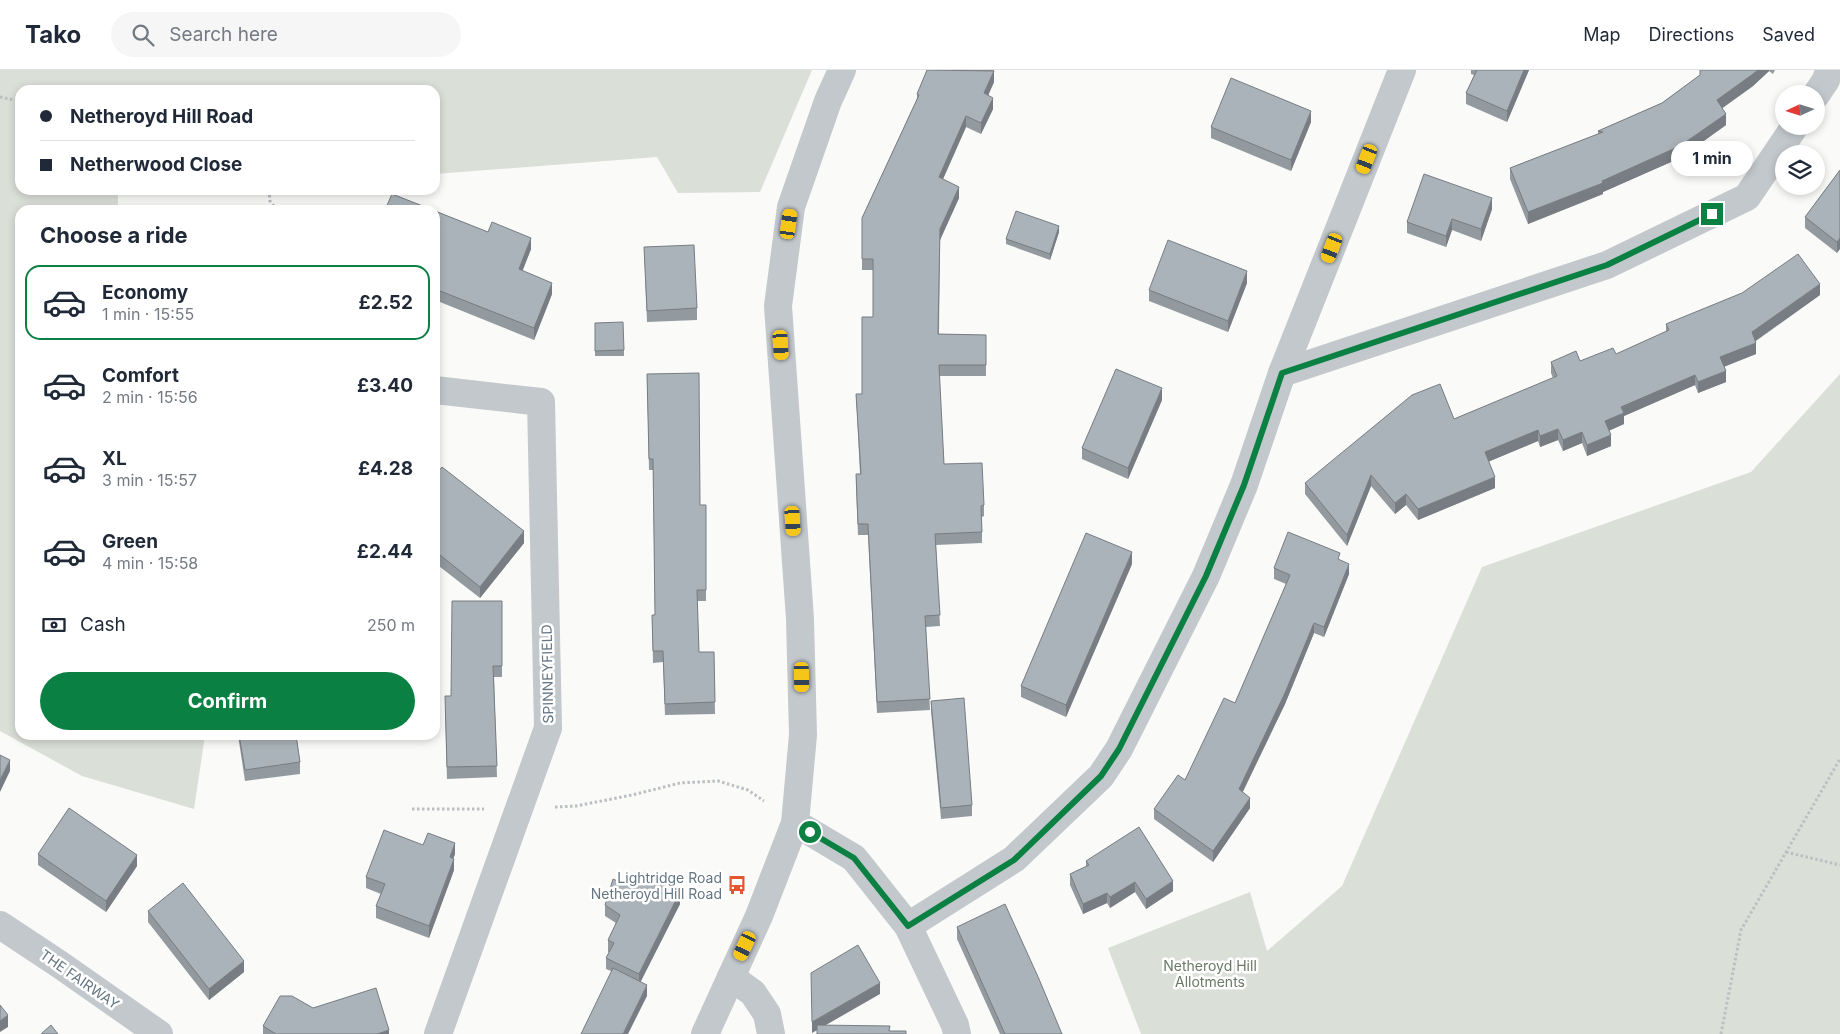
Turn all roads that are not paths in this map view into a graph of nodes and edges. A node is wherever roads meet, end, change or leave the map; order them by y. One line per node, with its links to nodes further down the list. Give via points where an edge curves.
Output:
1 (842, 70): 8 (street, via 791,207 778,306 800,619 803,735)
2 (1402, 70): 6 (street)
3 (1830, 70): 4 (street)
4 (1823, 85)
5 (1789, 135): 6 (street, via 1747,197 1607,265)
6 (1282, 373): 10 (street, via 1244,485 1206,576 1119,749 1101,776 1014,860)
7 (440, 391): 13 (street, SPINNEYFIELD, via 542,402 548,728)
8 (795, 823): 10 (street, via 854,858); 11 (street)
9 (0, 925): 12 (street, THE FAIRWAY)
10 (908, 926): 16 (street)
11 (731, 977): 14 (street); 15 (street, via 753,993 767,1014)
12 (159, 1034)
13 (438, 1034)
14 (705, 1034)
15 (771, 1034)
16 (957, 1034)

